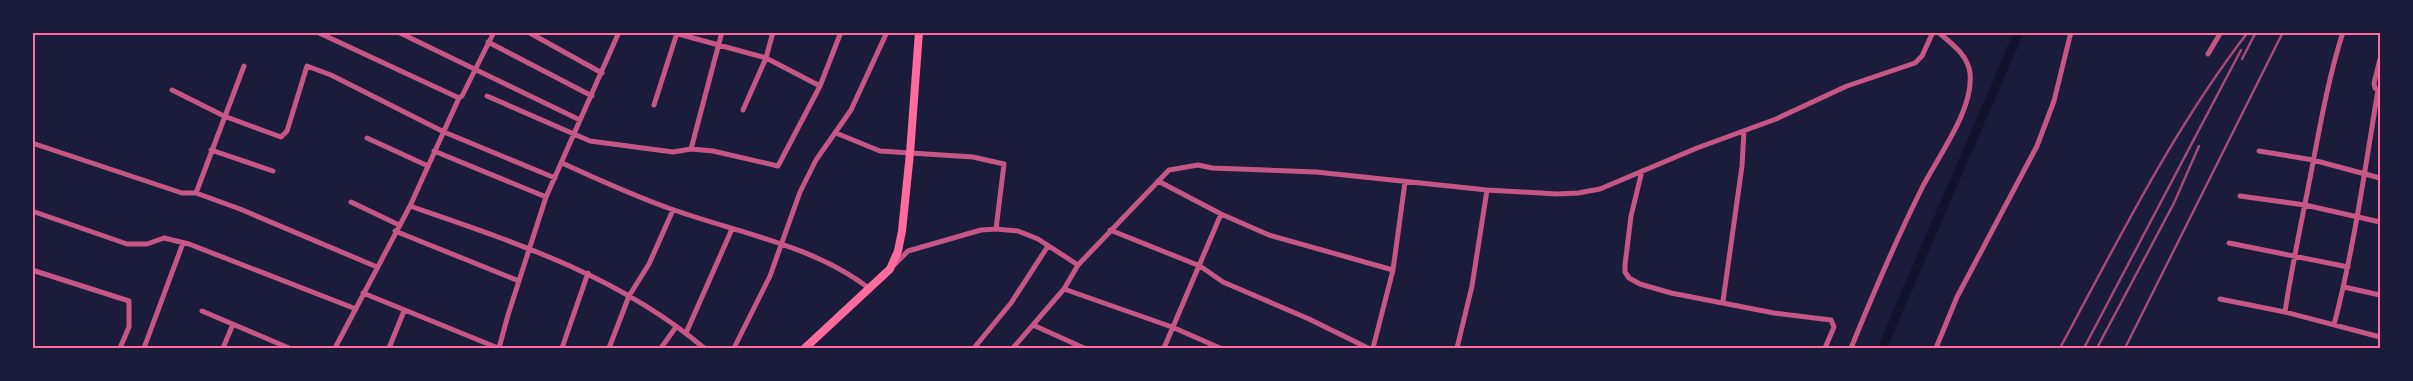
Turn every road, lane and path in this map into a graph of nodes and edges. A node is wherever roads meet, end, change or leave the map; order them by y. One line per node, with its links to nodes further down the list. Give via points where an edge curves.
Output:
1 (316, 32): 30 (street)
2 (398, 32): 23 (street)
3 (494, 32): 17 (street)
4 (528, 32): 24 (street)
5 (619, 32): 24 (street)
6 (722, 32): 18 (street)
7 (773, 32): 20 (street)
8 (841, 32): 25 (street)
9 (887, 32): 37 (street)
10 (919, 32): 45 (main road)
11 (1938, 32): 129 (street, via 1967,62 1969,87 1962,112 1908,220)
12 (2071, 32): 130 (street, via 2054,102 2037,146 1957,297)
13 (2221, 32): 19 (street)
14 (2343, 32): 46 (street, via 2332,66)
15 (675, 33): 18 (street); 31 (street)
16 (1933, 33): 35 (street, via 1915,63 1847,86 1806,107)
17 (488, 42): 23 (street); 29 (street)
18 (718, 45): 20 (street); 42 (street)
19 (2208, 54)
20 (766, 58): 25 (street); 32 (street)
21 (2380, 59): 27 (street, via 2374,84)
22 (244, 66): 33 (street)
23 (476, 69): 30 (street); 34 (street)
24 (602, 73): 29 (street)
25 (820, 86): 42 (street, via 778,166 714,151)
26 (172, 90): 33 (street)
27 (2379, 91): 51 (street)
28 (487, 96): 38 (street)
29 (592, 96): 34 (street)
30 (459, 98): 36 (street)
31 (654, 105)
32 (743, 110)
33 (224, 116): 36 (street, via 275,136 285,135 307,66); 41 (street)
34 (580, 120): 38 (street)
35 (1744, 131): 49 (street); 95 (street)
36 (444, 132): 44 (street); 52 (street)
37 (836, 133): 45 (street, via 880,151); 75 (street, via 816,160 800,192)
38 (574, 135): 42 (street, via 624,146 674,152); 47 (street)
39 (367, 138): 48 (street)
40 (32, 143): 57 (street, via 182,193)
41 (211, 150): 50 (street); 57 (street)
42 (691, 150)
43 (2260, 150): 46 (street)
44 (434, 151): 48 (street); 59 (street)
45 (910, 153): 70 (street, via 974,157 1004,164); 83 (main road, via 902,231)
46 (2313, 160): 51 (street); 61 (street)
47 (562, 163): 52 (street); 63 (street)
48 (428, 166): 62 (street)
49 (1642, 170): 56 (street, via 1600,189 1578,193); 95 (street, via 1631,216 1625,272 1640,284 1671,293)
50 (273, 171)
51 (2364, 174): 53 (street); 66 (street)
52 (555, 178): 59 (street)
53 (2380, 178)
54 (1158, 181): 55 (street, via 1169,170 1198,165 1344,174); 65 (street); 71 (street)
55 (1405, 182): 56 (street); 85 (street)
56 (1487, 190): 127 (street, via 1472,286)
57 (196, 193): 81 (street, via 281,225)
58 (2240, 196): 61 (street)
59 (546, 197): 77 (street)
60 (351, 202): 68 (street)
61 (2305, 205): 66 (street); 78 (street)
62 (410, 206): 68 (street); 77 (street)
63 (672, 210): 69 (street); 93 (street, via 649,264)
64 (32, 211): 73 (street, via 127,244 147,244 164,238)
65 (1221, 214): 80 (street); 85 (street, via 1269,235)
66 (2357, 217): 67 (street); 82 (street)
67 (2380, 222)
68 (399, 225): 72 (street)
69 (732, 229): 75 (street); 105 (street)
70 (996, 229): 76 (street, via 1018,231); 83 (street, via 981,230 908,251)
71 (1110, 230): 79 (street); 80 (street)
72 (395, 231): 81 (street); 87 (street)
73 (183, 243): 96 (street); 108 (street)
74 (2229, 243): 78 (street)
75 (782, 245): 89 (street, via 853,275); 118 (street)
76 (1048, 246): 79 (street); 120 (street, via 1011,304)
77 (530, 248): 86 (street); 87 (street)
78 (2293, 257): 82 (street); 99 (street)
79 (1078, 265): 90 (street)
80 (1200, 266): 104 (street); 125 (street, via 1223,282)
81 (377, 267): 91 (street)
82 (2348, 267): 88 (street)
83 (890, 268): 89 (main road)
84 (32, 270): 107 (street, via 129,301 129,327)
85 (1393, 270): 126 (street)
86 (588, 273): 93 (street); 114 (street)
87 (519, 281): 113 (street)
88 (2344, 287): 92 (street); 102 (street)
89 (870, 289): 119 (main road)
90 (1064, 289): 101 (street); 104 (street)
91 (363, 293): 96 (street); 98 (street)
92 (2380, 295)
93 (630, 296): 103 (street); 115 (street)
94 (2220, 299): 99 (street)
95 (1723, 301): 128 (street, via 1774,313 1831,320 1834,327)
96 (356, 309): 111 (street)
97 (202, 311): 100 (street)
98 (404, 311): 112 (street); 113 (street)
99 (2285, 312): 102 (street)
100 (233, 324): 109 (street); 110 (street)
101 (1033, 325): 121 (street); 122 (street)
102 (2334, 325): 106 (street)
103 (676, 327): 105 (street); 116 (street)
104 (1172, 327): 123 (street); 124 (street)
105 (686, 333): 117 (street)
106 (2380, 337)
107 (120, 348)
108 (144, 348)
109 (223, 348)
110 (289, 348)
111 (335, 348)
112 (389, 348)
113 (499, 348)
114 (562, 348)
115 (609, 348)
116 (661, 348)
117 (704, 348)
118 (734, 348)
119 (805, 348)
120 (974, 348)
121 (1012, 348)
122 (1084, 348)
123 (1164, 348)
124 (1220, 348)
125 (1368, 348)
126 (1373, 348)
127 (1457, 348)
128 (1825, 348)
129 (1851, 348)
130 (1936, 348)

